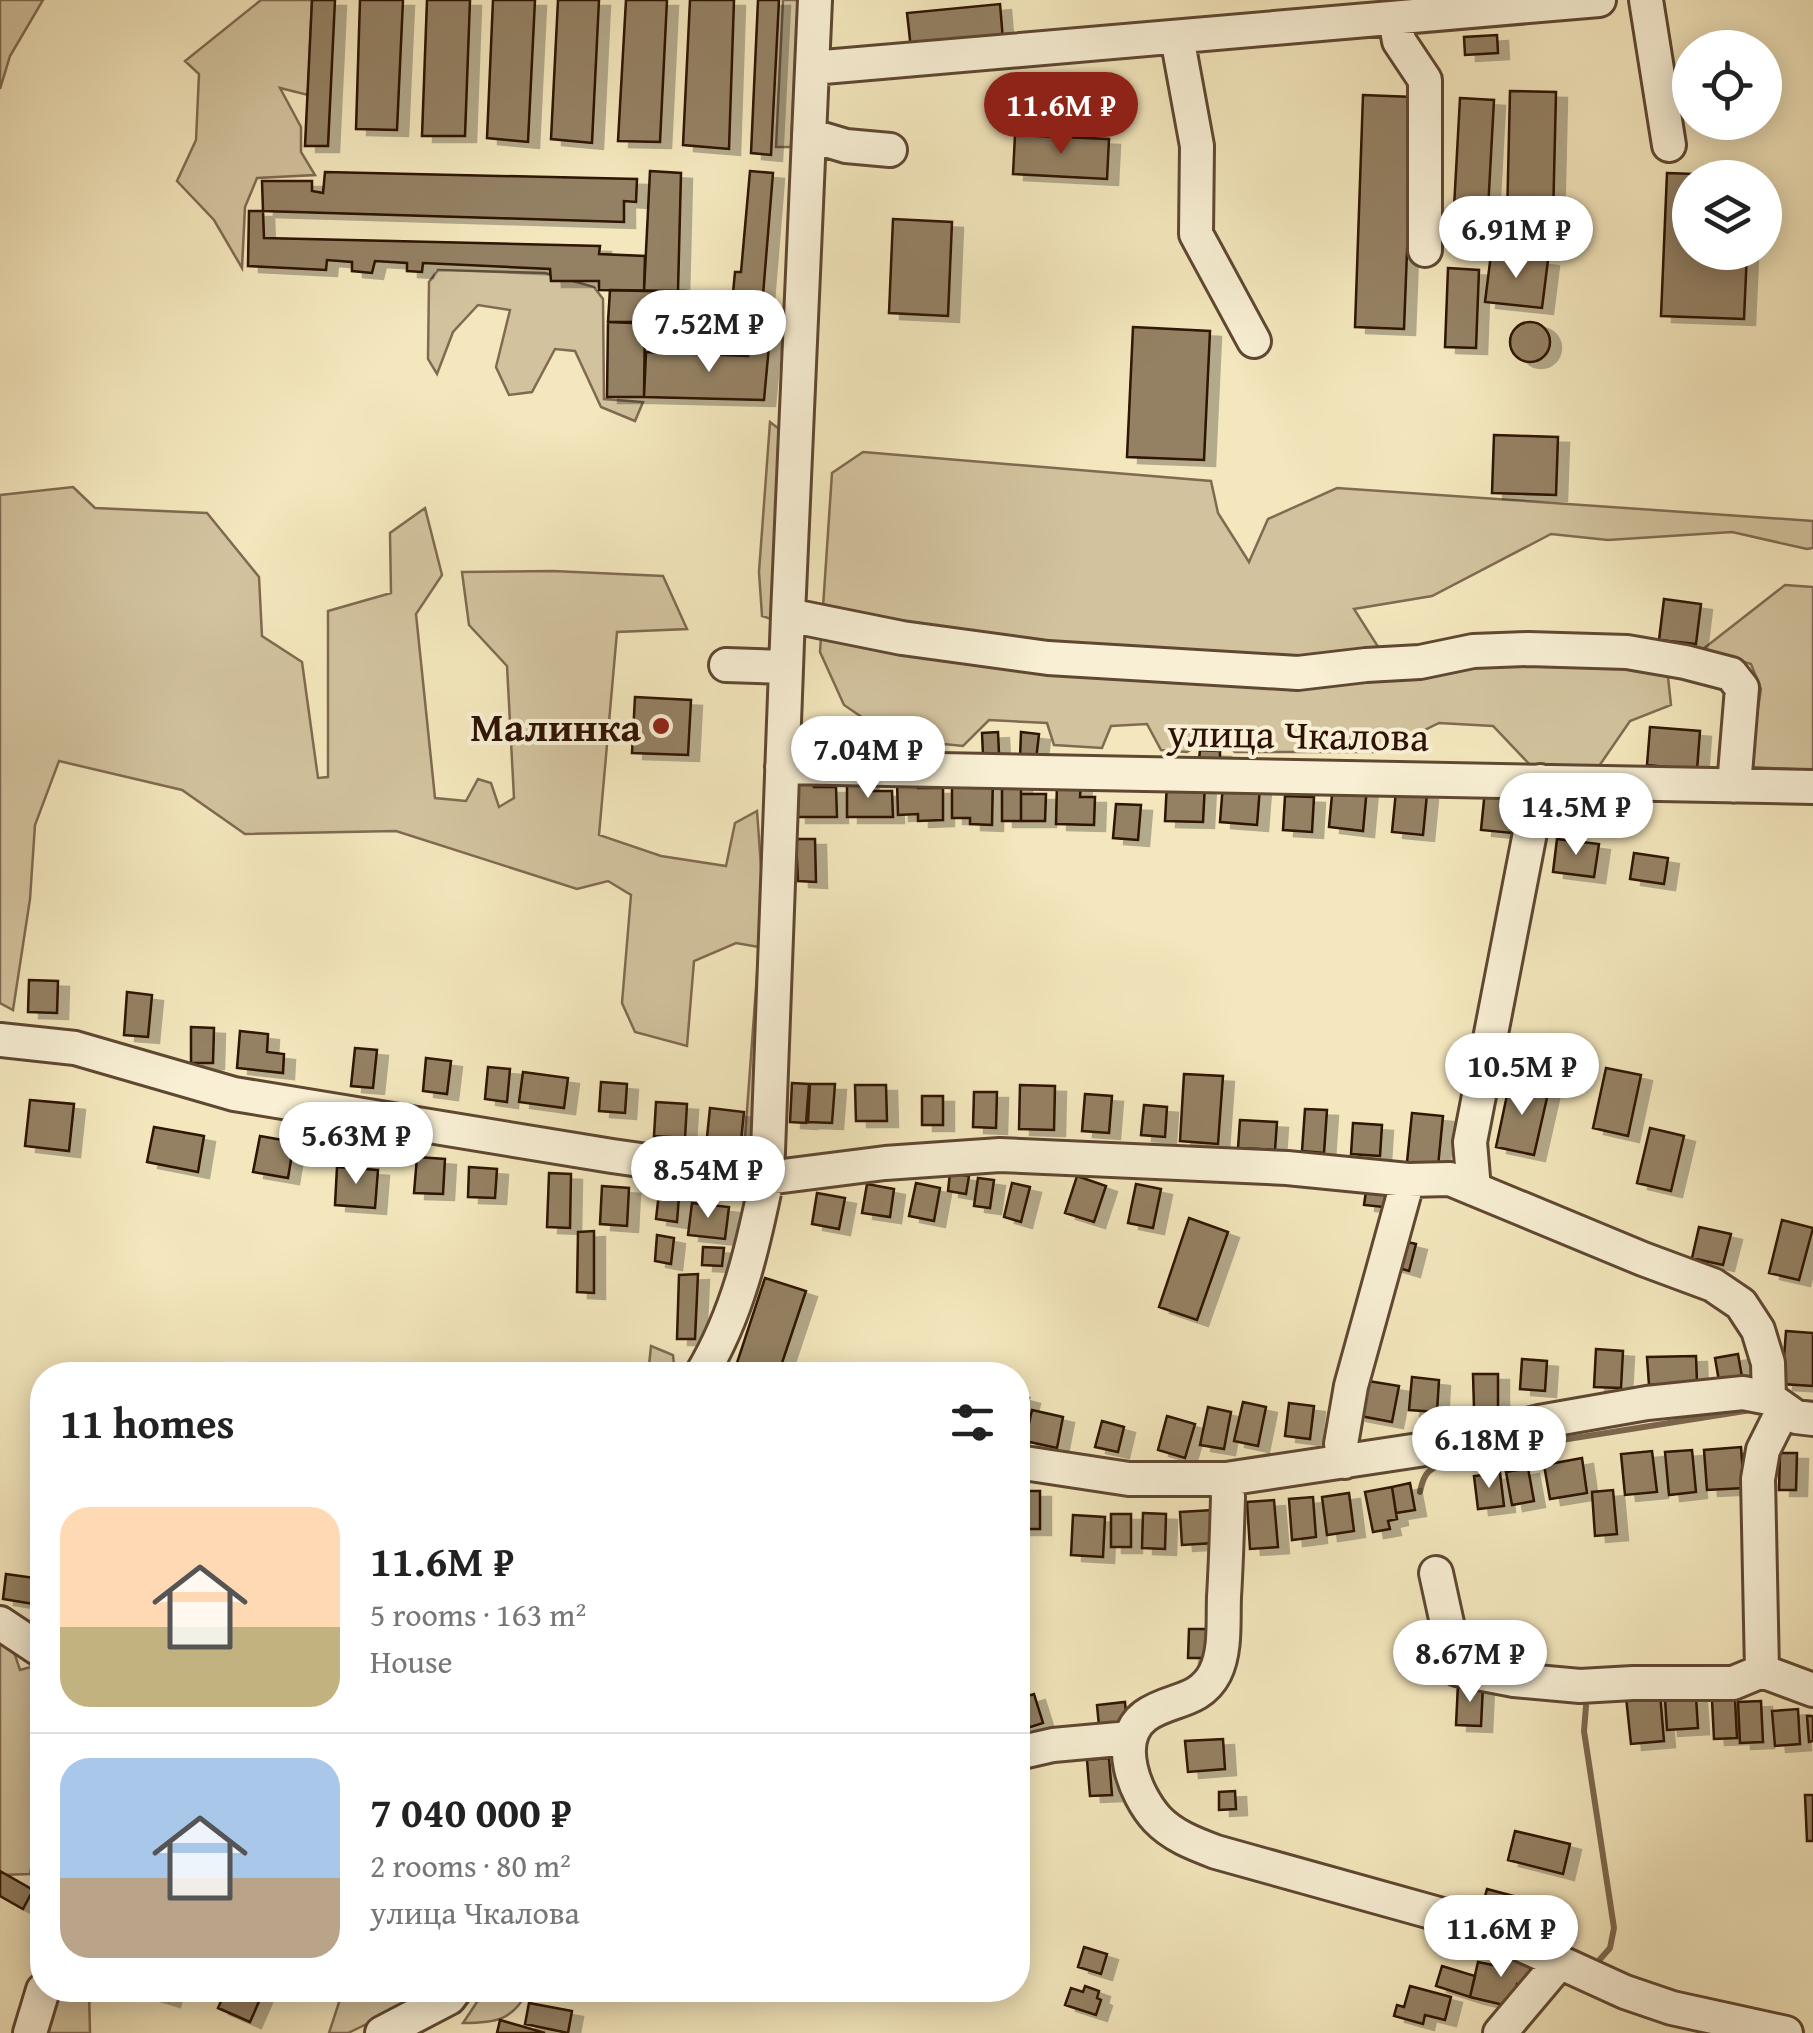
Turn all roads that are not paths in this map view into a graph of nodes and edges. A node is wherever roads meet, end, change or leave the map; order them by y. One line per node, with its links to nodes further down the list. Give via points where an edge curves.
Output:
1 (816, 0): 6 (street)
2 (1599, 0): 4 (street)
3 (1646, 0): 8 (street)
4 (1395, 18): 5 (street); 10 (street, via 1399,40 1424,80)
5 (1177, 36): 6 (street); 11 (street, via 1198,146 1196,234)
6 (812, 68): 7 (street)
7 (809, 134): 9 (street); 12 (street)
8 (1670, 145)
9 (890, 150)
10 (1424, 250)
11 (1254, 341)
12 (788, 615): 14 (street); 17 (street, via 1048,658 1298,673 1473,651 1628,652 1731,674 1742,688)
13 (726, 665): 14 (street)
14 (786, 666): 15 (street)
15 (782, 766): 16 (street, улица Чкалова); 20 (street)
16 (1540, 781): 17 (street, улица Чкалова); 22 (street)
17 (1734, 786): 18 (street, улица Чкалова)
18 (1813, 788)
19 (0, 1040): 20 (street, via 75,1048 234,1094)
20 (767, 1178): 21 (street, via 1000,1155); 23 (street, via 738,1298)
21 (1408, 1180): 22 (street); 25 (street, via 1351,1386)
22 (1462, 1184): 24 (street, via 1713,1286 1741,1304)
23 (709, 1362)
24 (1789, 1409): 25 (street, via 1743,1393 1647,1403); 31 (street, via 1763,1450 1758,1478)
25 (1344, 1462): 27 (street)
26 (1030, 1464): 27 (street, via 1129,1479)
27 (1226, 1479): 33 (street, via 1222,1644 1215,1672 1201,1692 1147,1714)
28 (1436, 1573): 31 (street, via 1457,1668 1562,1685 1733,1683)
29 (0, 1622): 30 (street)
30 (30, 1643)
31 (1762, 1671): 32 (street)
32 (1813, 1690)
33 (1130, 1738): 34 (street); 35 (street, via 1129,1766 1138,1790 1156,1818 1183,1840 1478,1925)
34 (1030, 1751)
35 (1559, 1963): 40 (street); 41 (street, via 1672,2008)
36 (39, 2002): 38 (street)
37 (440, 2002): 39 (street)
38 (30, 2033)
39 (382, 2033)
40 (1500, 2033)
41 (1786, 2033)

